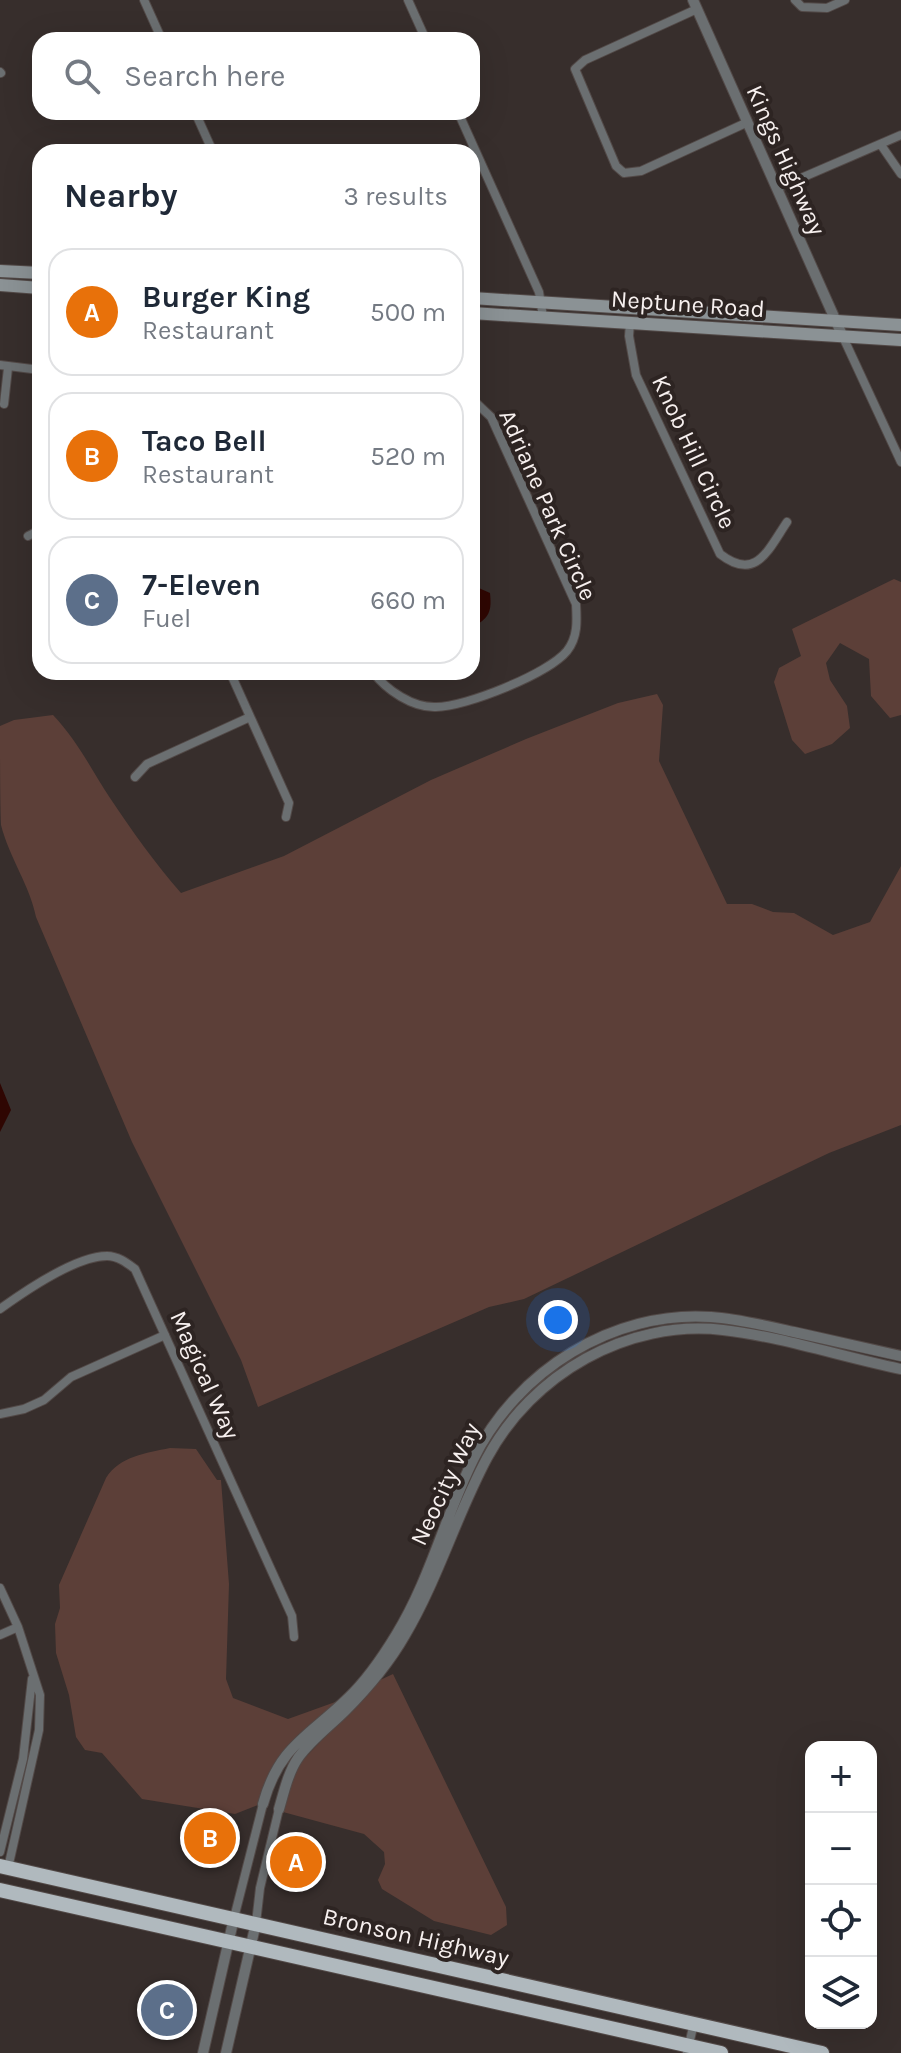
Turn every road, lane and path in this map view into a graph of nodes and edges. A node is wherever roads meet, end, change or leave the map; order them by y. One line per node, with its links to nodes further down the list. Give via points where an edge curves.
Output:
1 (144, 0): 6 (street)
2 (408, 0): 7 (street)
3 (795, 0): 4 (street, via 802,7 827,8)
4 (845, 0)
5 (695, 4): 10 (street, Kings Highway); 10 (street, via 575,69 616,166 624,173 641,171)
6 (158, 32)
7 (422, 32)
8 (199, 120): 12 (street)
9 (462, 120): 13 (street)
10 (748, 122): 17 (street, Kings Highway)
11 (901, 135): 14 (street)
12 (209, 144)
13 (472, 144)
14 (881, 145): 16 (street); 17 (street)
15 (480, 161): 23 (street)
16 (901, 174)
17 (778, 188): 26 (street, Kings Highway)
18 (0, 271): 19 (main road)
19 (32, 273)
20 (0, 285): 21 (main road)
21 (32, 287)
22 (480, 298): 23 (main road, Neptune Road)
23 (541, 302): 25 (street); 26 (main road, Neptune Road)
24 (480, 313): 25 (main road, Neptune Road)
25 (543, 317): 27 (main road, Neptune Road)
26 (835, 320): 28 (main road, Neptune Road); 29 (street, Kings Highway)
27 (630, 323): 29 (main road, Neptune Road); 36 (street, Knob Hill Circle, via 636,375 720,554 733,564 754,564)
28 (901, 325)
29 (843, 337): 30 (main road, Neptune Road); 35 (street)
30 (901, 340)
31 (4, 367): 32 (street); 33 (street)
32 (32, 369)
33 (4, 404)
34 (480, 407): 40 (street, Adriane Park Circle, via 491,417 576,604 578,628 567,651 545,669 479,698 435,708 401,698)
35 (901, 462)
36 (787, 522)
37 (32, 534): 38 (street)
38 (28, 536)
39 (234, 680): 41 (street)
40 (382, 680)
41 (250, 717): 42 (street, via 147,764); 43 (street, via 289,803)
42 (135, 777)
43 (286, 817)
44 (0, 1309): 47 (street, Magical Way, via 29,1287 107,1256 135,1269)
45 (685, 1317): 46 (street); 48 (street, Neocity Way, via 733,1319); 58 (street, Neocity Way, via 638,1324 588,1343 538,1375 507,1408 474,1456 398,1632 351,1695 284,1755)
46 (683, 1330): 50 (street, Neocity Way, via 751,1334); 59 (street, Neocity Way, via 642,1336 594,1353 553,1379 524,1406 487,1458 402,1640 358,1699 297,1759)
47 (165, 1335): 52 (street, via 71,1377 44,1400); 56 (street, Magical Way, via 292,1616)
48 (864, 1347): 49 (street, Neocity Way); 50 (street)
49 (901, 1356)
50 (862, 1361): 51 (street, Neocity Way)
51 (901, 1369)
52 (0, 1414)
53 (0, 1588): 54 (street)
54 (18, 1627): 55 (street); 57 (street)
55 (0, 1635)
56 (294, 1637)
57 (33, 1678): 60 (street, via 23,1759); 61 (street, via 40,1695 39,1730)
58 (263, 1804): 63 (street)
59 (279, 1809): 64 (street)
60 (0, 1852)
61 (4, 1867): 63 (highway, Bronson Highway)
62 (0, 1890): 65 (highway, Bronson Highway)
63 (234, 1918): 64 (highway, Bronson Highway); 65 (street)
64 (256, 1923): 66 (street); 67 (highway, Bronson Highway)
65 (228, 1941): 66 (highway, Bronson Highway); 69 (street)
66 (251, 1946): 68 (highway, Bronson Highway); 70 (street)
67 (694, 2022): 68 (street); 72 (highway, Bronson Highway)
68 (688, 2049): 71 (highway, Bronson Highway)
69 (203, 2053)
70 (226, 2053)
71 (721, 2053)
72 (822, 2053)

